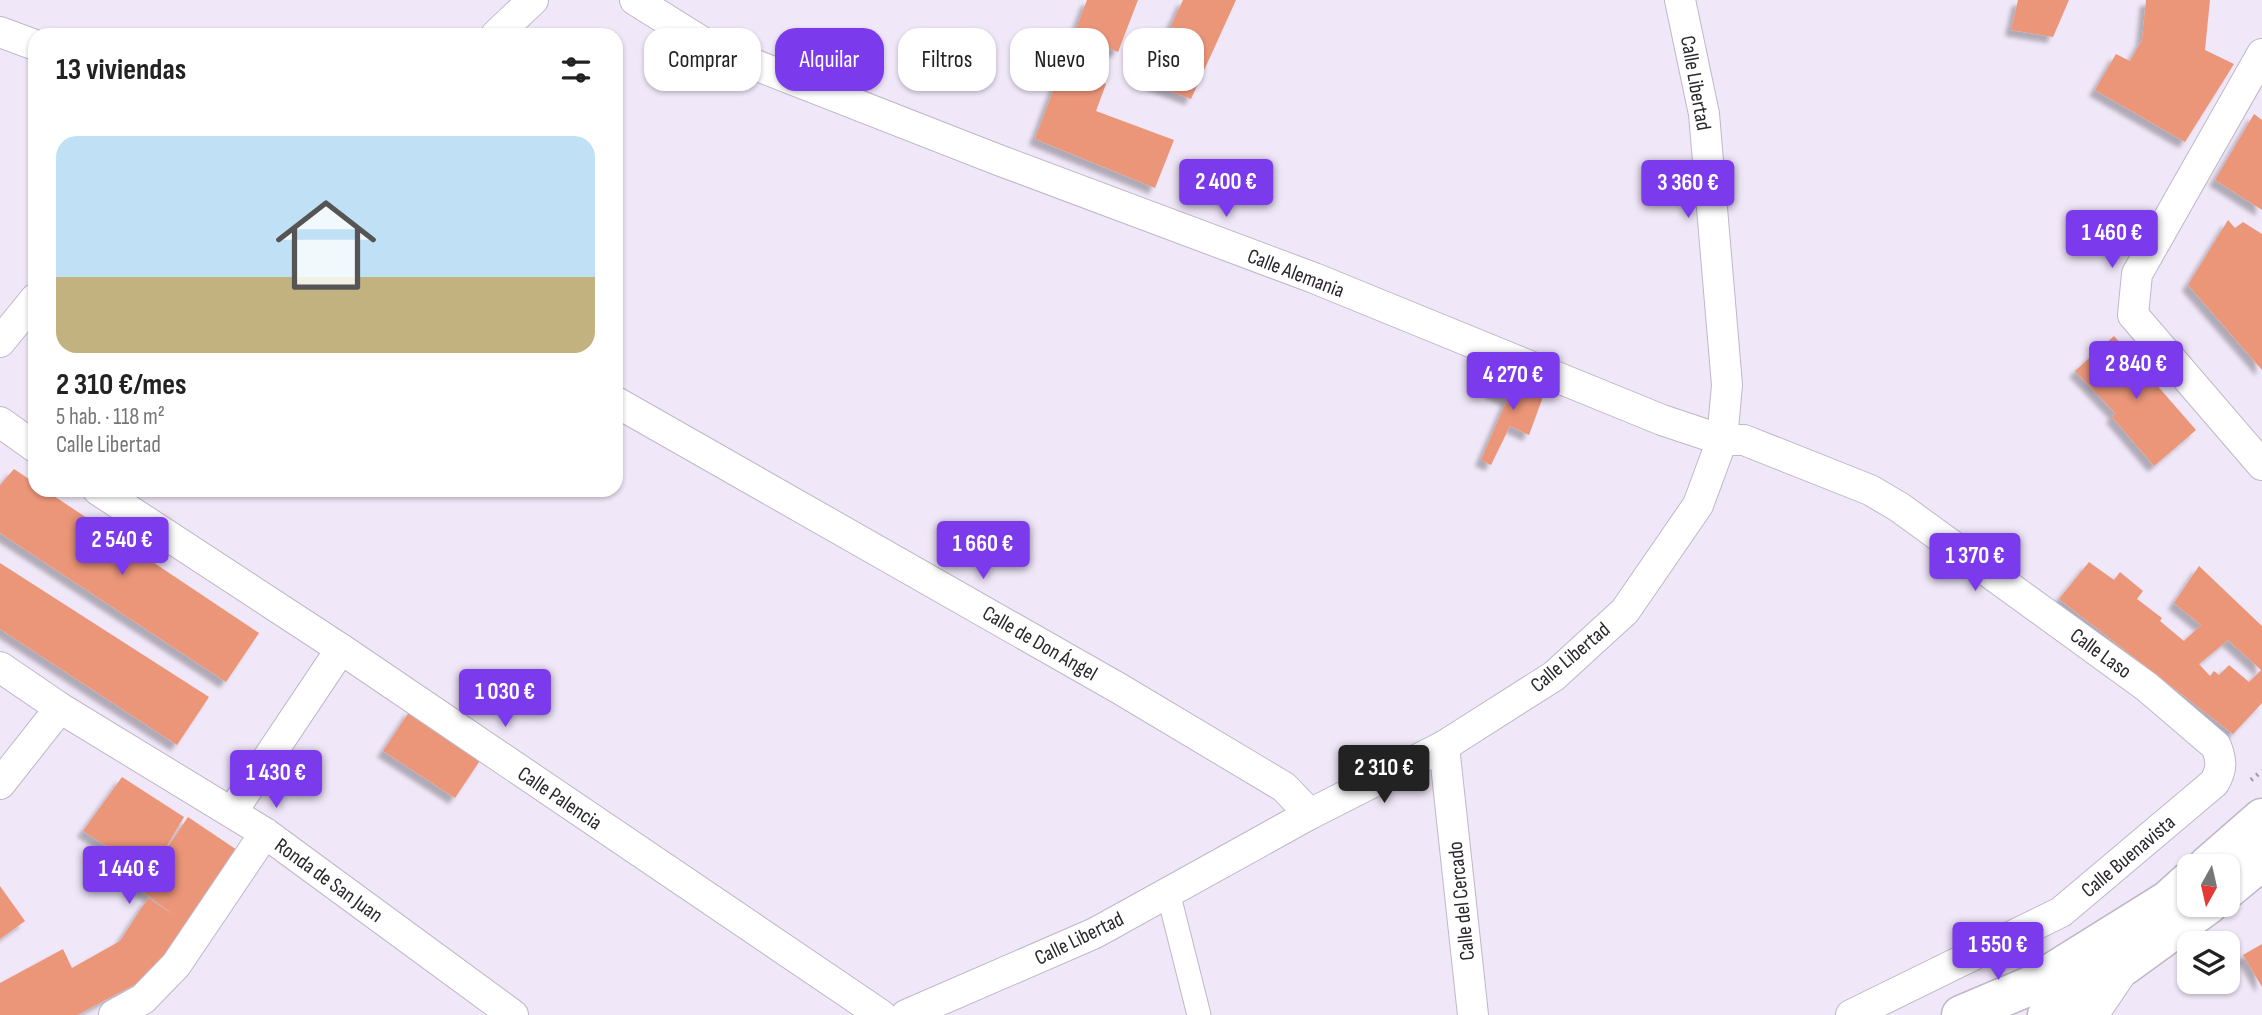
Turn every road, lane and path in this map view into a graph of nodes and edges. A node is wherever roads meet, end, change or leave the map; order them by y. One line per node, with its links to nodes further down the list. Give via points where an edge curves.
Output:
1 (533, 0): 5 (street)
2 (635, 0): 6 (street, Calle Alemania)
3 (677, 0): 7 (street)
4 (1680, 0): 16 (street, Calle Libertad, via 1704,114 1727,385)
5 (503, 28)
6 (680, 28)
7 (697, 28)
8 (0, 32): 9 (street)
9 (28, 42)
10 (2262, 54): 18 (street, via 2137,274 2133,315)
11 (761, 67): 16 (street, Calle Alemania)
12 (28, 308): 13 (street)
13 (0, 342)
14 (623, 406): 29 (street, Calle de Don Ángel, via 1120,689 1284,787)
15 (0, 422): 17 (street)
16 (1722, 440): 23 (street, Calle Libertad, via 1698,506 1625,611 1553,676); 25 (street, Calle Laso, via 1744,440 1899,506 2147,687 2216,746 2221,758)
17 (28, 442)
18 (2262, 465)
19 (109, 497): 20 (street, Calle Palencia)
20 (341, 649): 28 (street); 41 (street, Calle Palencia)
21 (0, 667): 22 (street, Ronda de San Juan)
22 (60, 708): 26 (street); 28 (street, Ronda de San Juan)
23 (1444, 746): 29 (street, Calle Libertad); 44 (street, Calle del Cercado)
24 (2262, 771): 27 (path)
25 (2214, 783): 45 (street, Calle Buenavista, via 2061,912)
26 (0, 784)
27 (2254, 801): 31 (street)
28 (232, 812): 30 (street, Ronda de San Juan)
29 (1310, 814): 34 (street, Calle Libertad)
30 (265, 833): 39 (street, via 176,965 143,999); 40 (street, Ronda de San Juan)
31 (2216, 854)
32 (2262, 861): 33 (street)
33 (2240, 879)
34 (1168, 892): 42 (street, Calle Libertad, via 1095,933); 43 (street)
35 (2177, 892): 38 (street)
36 (2192, 917): 37 (street)
37 (2127, 964): 38 (street); 48 (street)
38 (2039, 1000): 46 (street); 47 (street)
39 (114, 1015)
40 (510, 1015)
41 (881, 1015)
42 (906, 1015)
43 (1199, 1015)
44 (1473, 1015)
45 (1851, 1015)
46 (1961, 1015)
47 (2000, 1015)
48 (2093, 1015)

